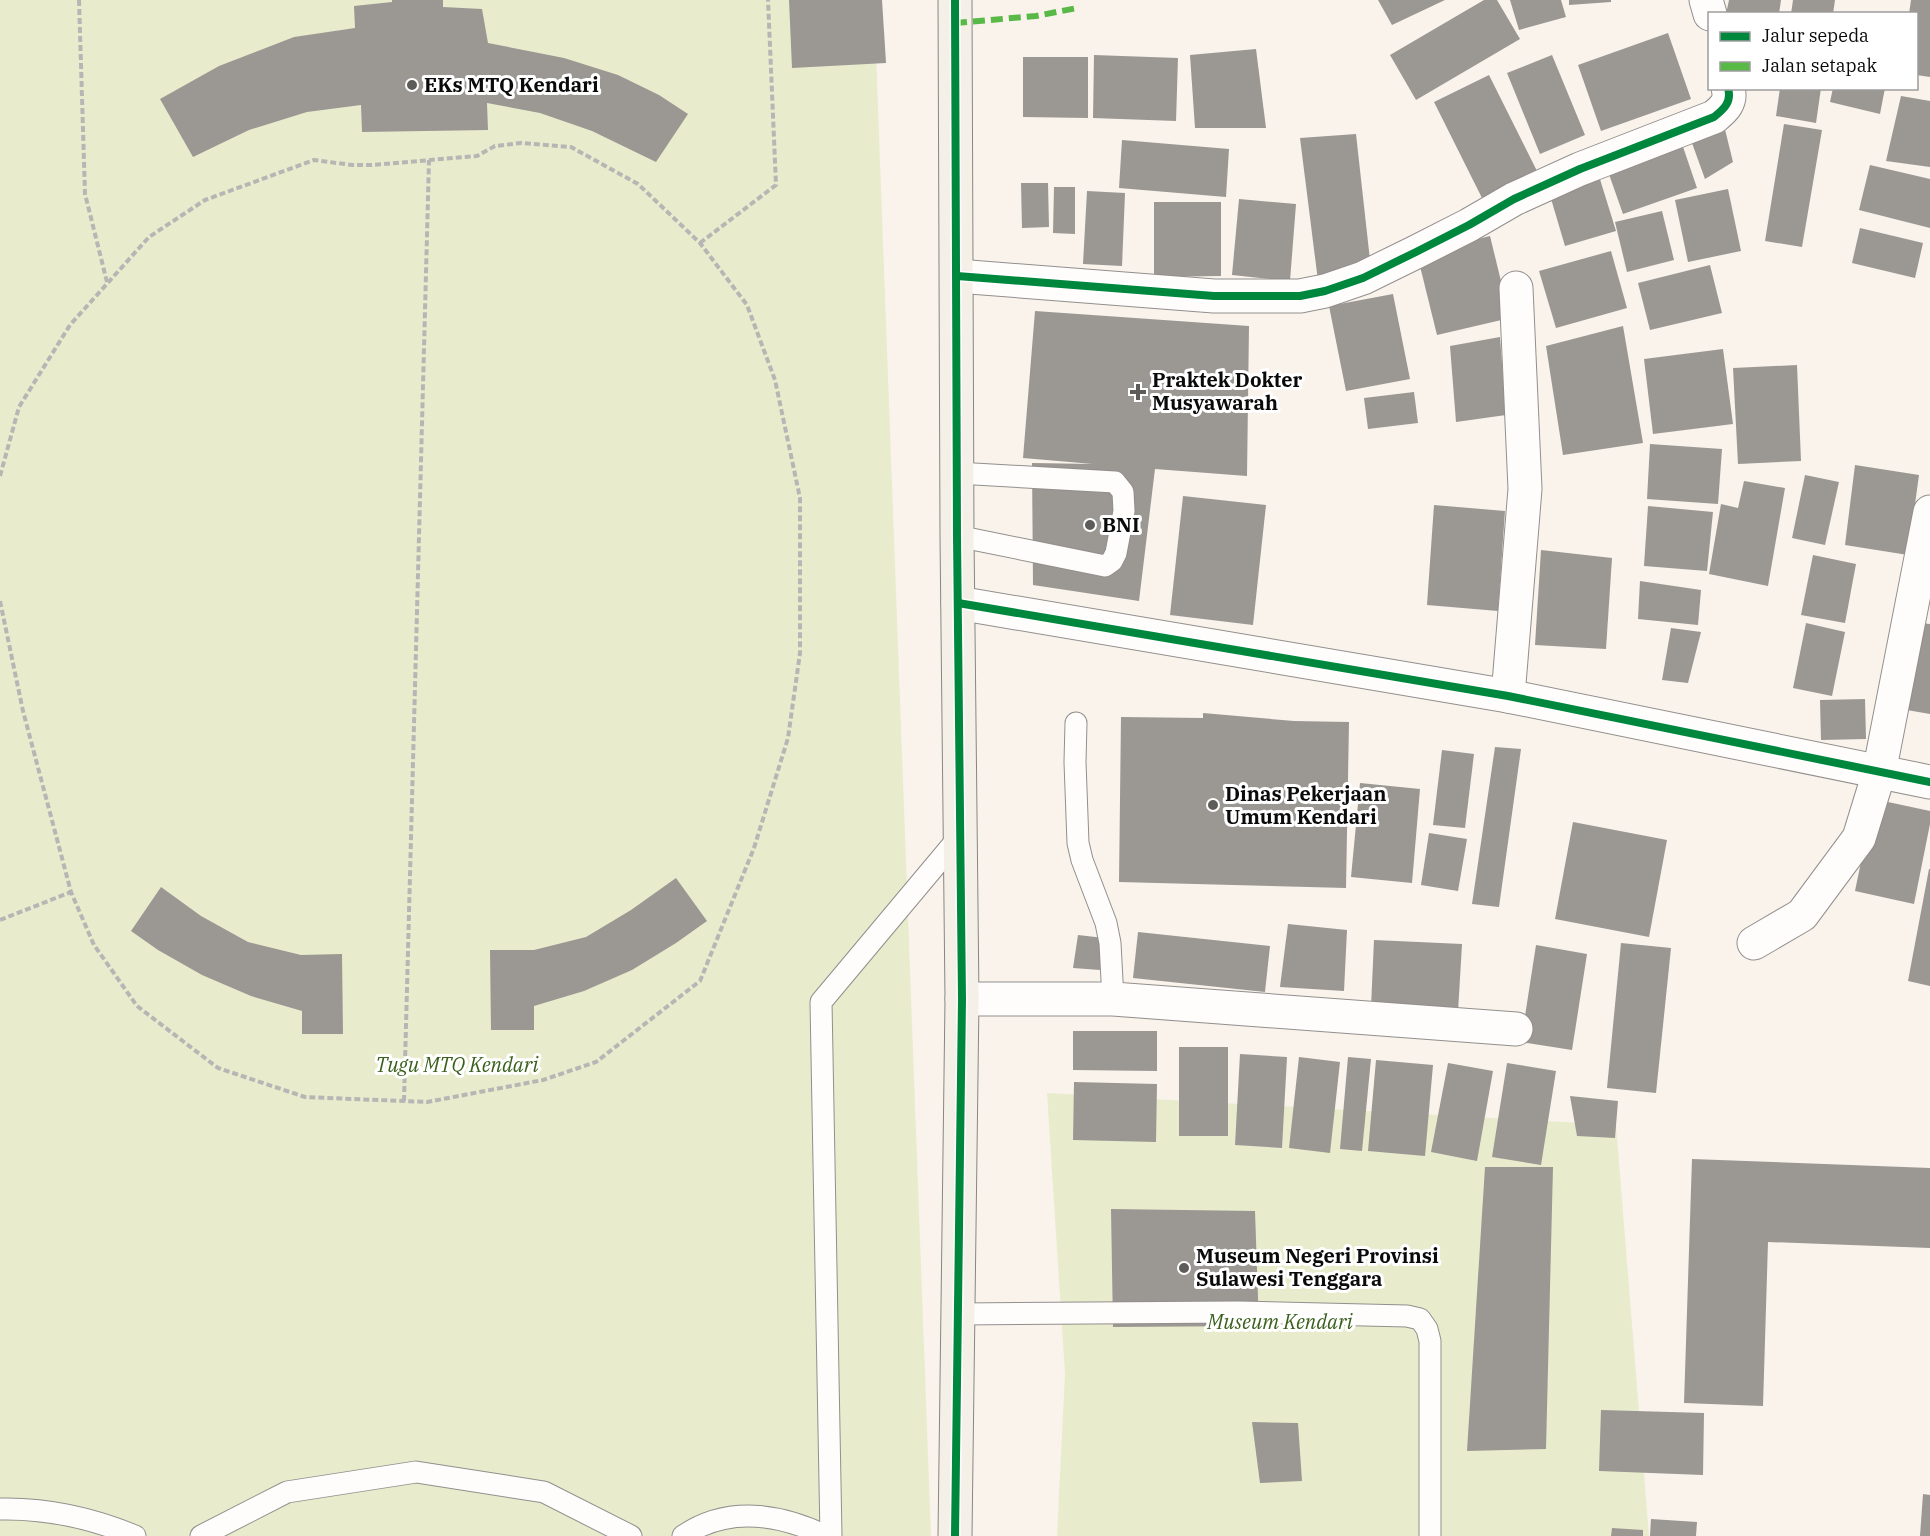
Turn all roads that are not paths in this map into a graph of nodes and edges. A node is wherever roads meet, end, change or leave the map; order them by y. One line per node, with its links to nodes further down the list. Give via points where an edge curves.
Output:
1 (956, 0): 3 (street)
2 (1729, 90): 3 (street, via 1726,108 1714,117 1580,169 1363,278 1325,291 1300,296 1214,296)
3 (957, 276): 5 (street)
4 (1516, 288): 9 (street, via 1525,489)
5 (957, 473): 7 (street); 7 (lane, via 1115,483 1123,492 1124,511 1116,553 1105,566)
6 (1930, 512): 11 (street)
7 (957, 536): 8 (street)
8 (958, 603): 9 (street); 13 (street)
9 (1508, 696): 11 (street)
10 (1076, 723): 16 (lane, via 1078,843 1106,923)
11 (1879, 772): 12 (street); 14 (street, via 1859,838 1802,915)
12 (1930, 782)
13 (960, 836): 15 (street); 25 (lane, via 821,1002)
14 (1754, 943)
15 (962, 999): 16 (street); 18 (street)
16 (1113, 999): 17 (street)
17 (1516, 1029)
18 (959, 1314): 26 (street); 27 (lane, via 1238,1312 1420,1319 1430,1341)
19 (0, 1509): 20 (lane, via 28,1508 69,1516 107,1524)
20 (135, 1536)
21 (201, 1536): 22 (lane, via 287,1492 416,1472 544,1492)
22 (631, 1536)
23 (683, 1536): 24 (lane, via 715,1521 745,1515 801,1524)
24 (826, 1536)
25 (831, 1536)
26 (955, 1536)
27 (1430, 1536)

